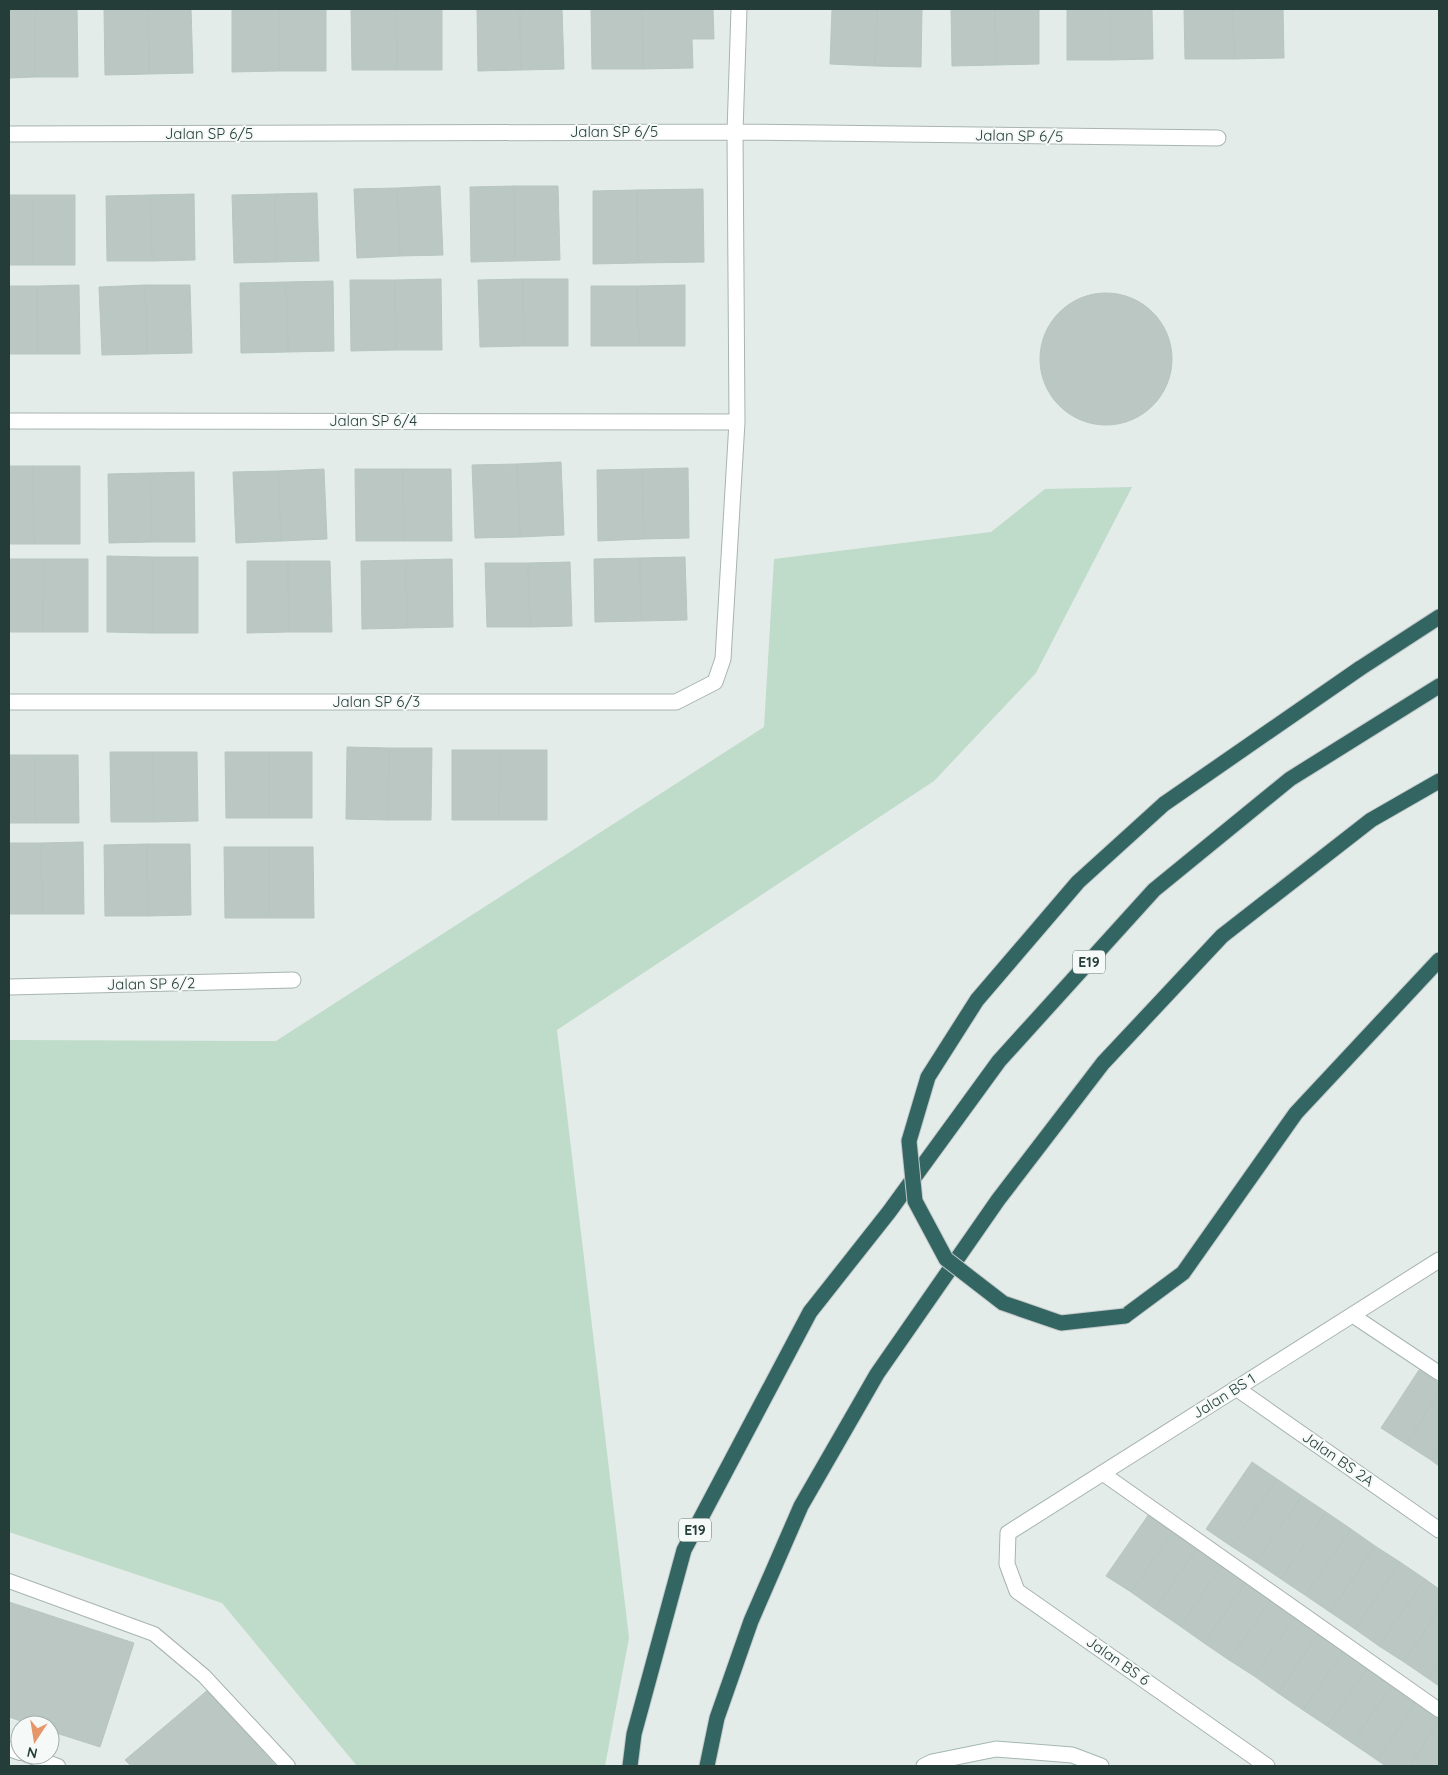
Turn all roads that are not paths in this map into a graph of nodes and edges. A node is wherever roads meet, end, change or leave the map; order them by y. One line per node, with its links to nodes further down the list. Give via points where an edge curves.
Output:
1 (739, 9): 2 (street, Jalan SP 6/3)
2 (735, 132): 3 (street, Jalan SP 6/5); 4 (street, Jalan SP 6/5); 6 (street, Jalan SP 6/3)
3 (9, 134)
4 (1218, 138)
5 (9, 421): 6 (street, Jalan SP 6/4)
6 (738, 422): 9 (street, Jalan SP 6/3, via 723,659 715,682 676,702)
7 (1439, 617): 11 (highway, bridge, via 1358,669 1164,804 1078,882 978,1000 928,1077 908,1141 915,1201 946,1259 1003,1303 1061,1323 1125,1316 1183,1274 1296,1113)
8 (1439, 686): 24 (highway, E19, via 1290,779 1154,890 999,1061 889,1212 810,1312 684,1550 634,1734)
9 (9, 702)
10 (1439, 781): 25 (highway, via 1371,820 1222,936 1103,1063 998,1200 877,1374 797,1514 752,1621 717,1718)
11 (1439, 960)
12 (293, 980): 13 (street, Jalan SP 6/2)
13 (9, 987)
14 (1439, 1260): 15 (street, Jalan BS 1)
15 (1352, 1315): 16 (lane); 17 (street, Jalan BS 1)
16 (1439, 1373)
17 (1236, 1388): 18 (street, Jalan BS 1); 19 (street, Jalan BS 2A)
18 (1102, 1473): 20 (street, Jalan BS 1); 22 (lane)
19 (1439, 1530)
20 (1008, 1533): 28 (street, Jalan BS 6, via 1007,1564 1018,1590)
21 (9, 1581): 23 (lane, via 154,1634 204,1676)
22 (1439, 1710)
23 (288, 1766)
24 (630, 1766)
25 (707, 1766)
26 (924, 1766): 27 (street, via 996,1749 1072,1755)
27 (1102, 1766)
28 (1267, 1766)

